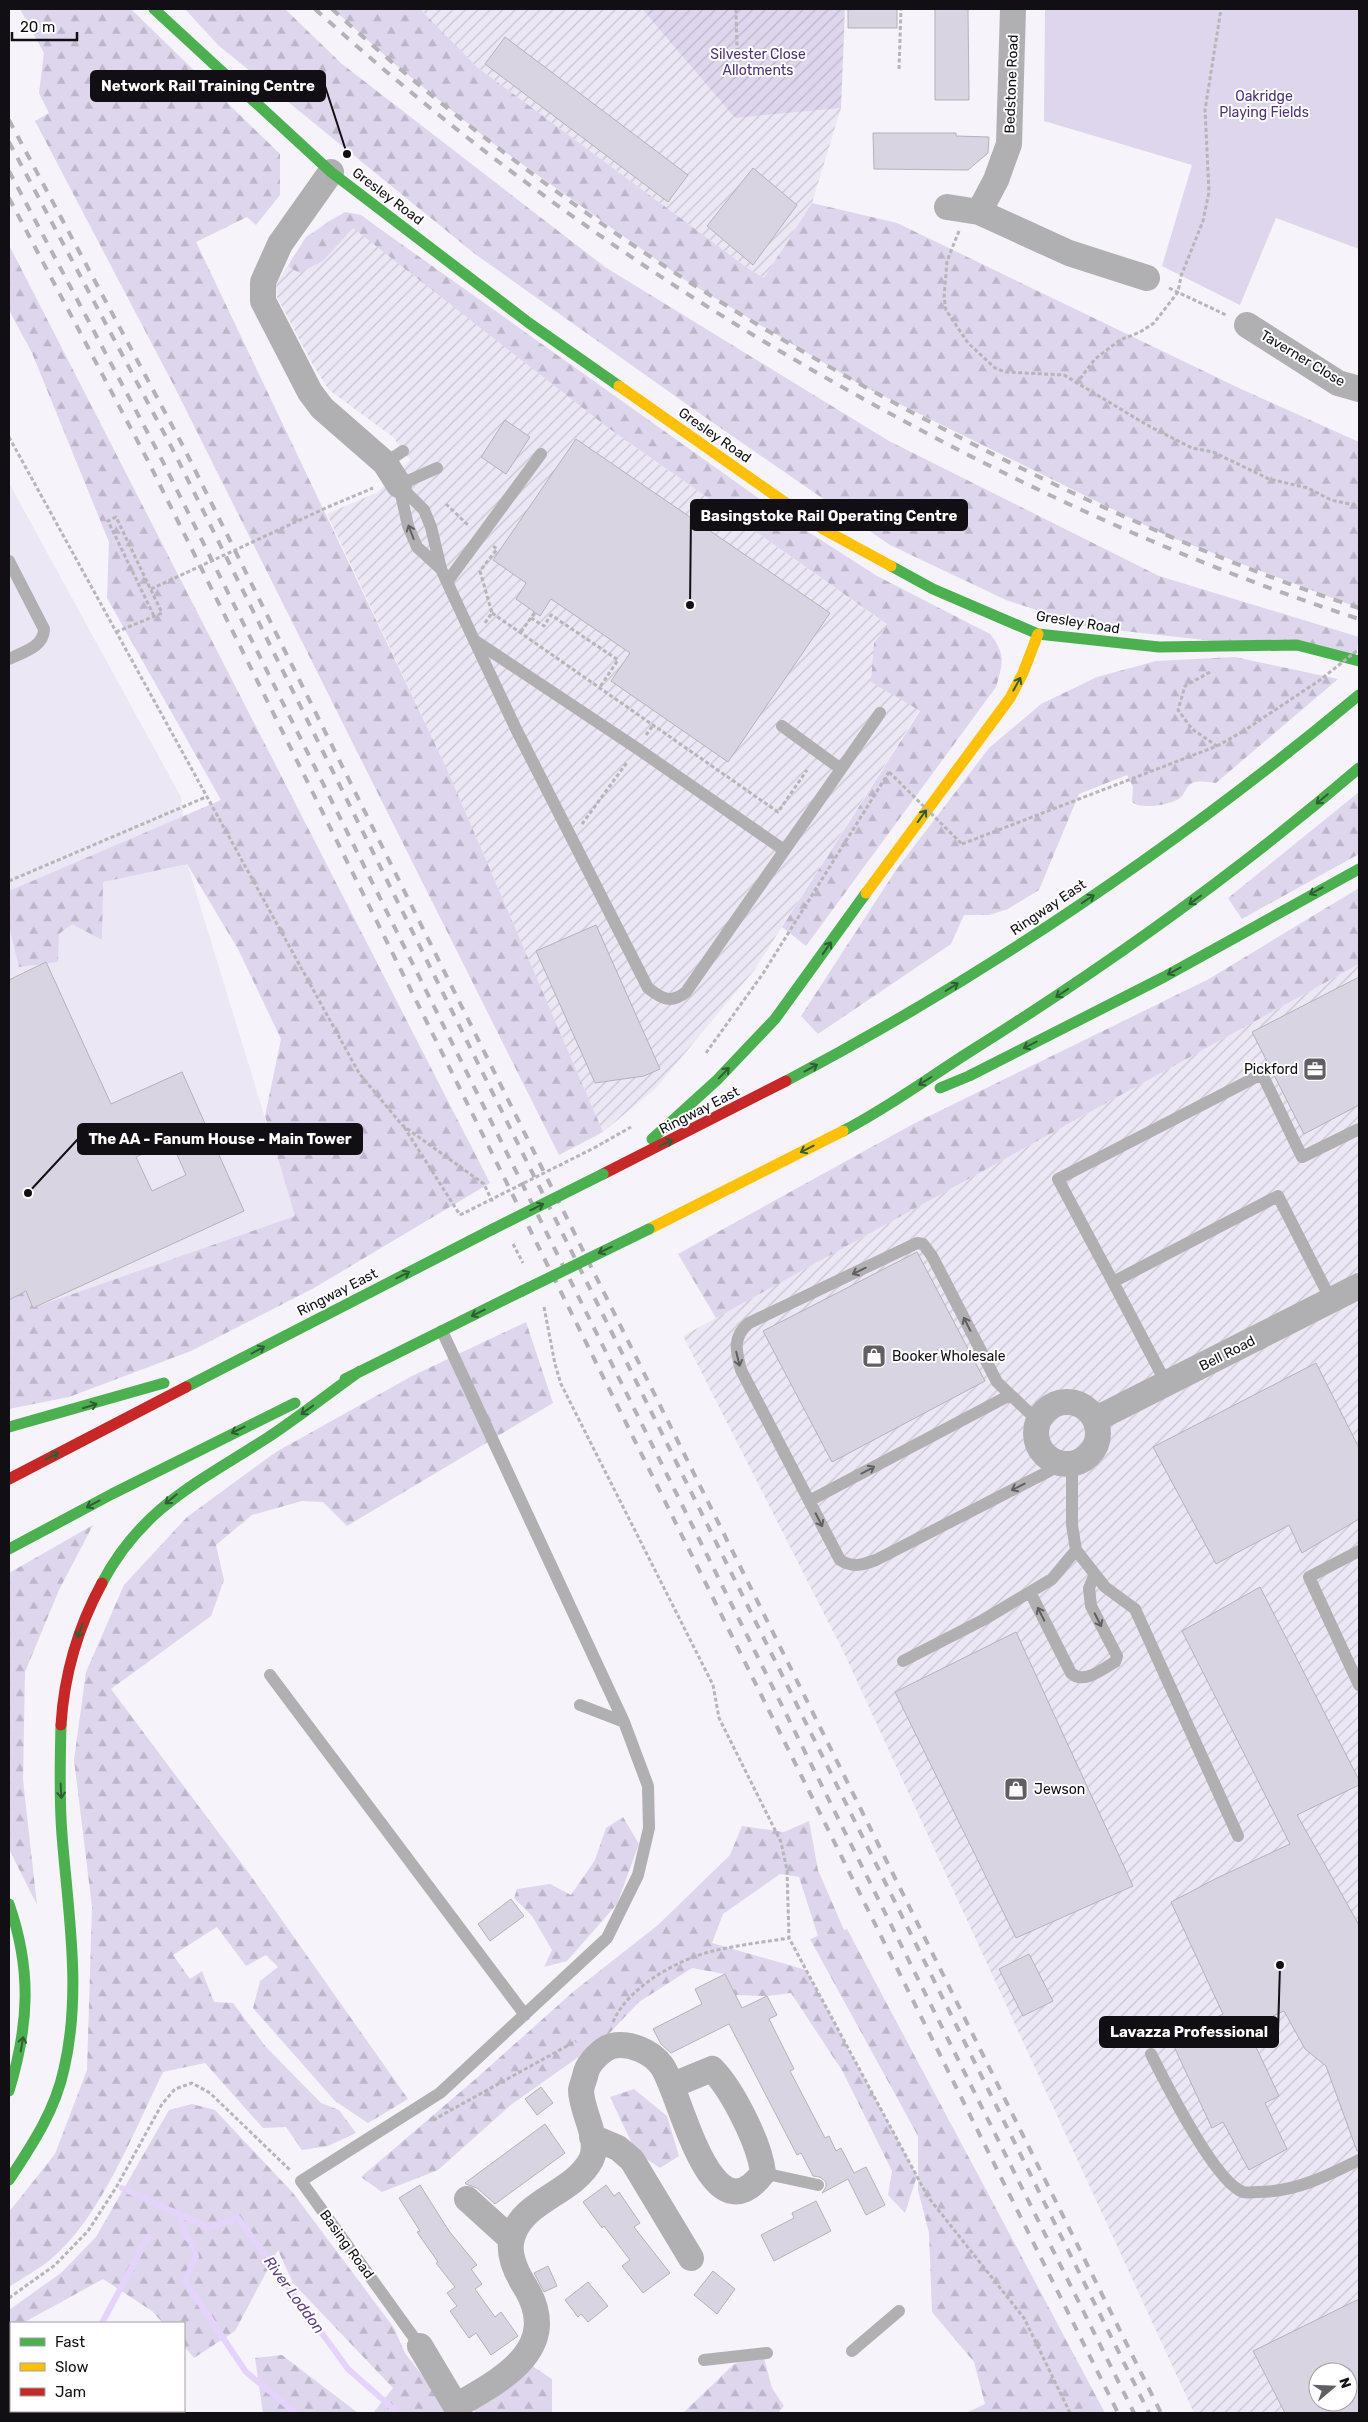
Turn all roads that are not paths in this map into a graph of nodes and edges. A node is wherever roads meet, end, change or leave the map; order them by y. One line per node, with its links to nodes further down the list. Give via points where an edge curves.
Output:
1 (154, 9): 3 (main road, Gresley Road)
2 (1013, 9): 4 (street, Bedstone Road, via 1009,144 996,180 964,210 1069,252)
3 (332, 172): 8 (street, via 280,244 263,282 264,302 310,392 322,408); 13 (main road, Gresley Road, via 529,323 823,529 933,589)
4 (1147, 278)
5 (1247, 325): 6 (street, Taverner Close, via 1338,383)
6 (1359, 390)
7 (541, 454): 12 (lane)
8 (396, 466): 9 (lane); 11 (lane, via 424,510); 11 (lane, one-way to 8, via 417,547 408,526)
9 (437, 468)
10 (9, 561): 15 (lane, via 44,629 38,644)
11 (441, 568): 12 (lane)
12 (447, 582): 14 (lane)
13 (1038, 634): 16 (main road, Gresley Road, via 1159,647 1297,645); 26 (main road, one-way to 13, via 717,1080 775,1019 1010,698)
14 (474, 640): 22 (lane); 22 (lane, via 648,988 663,1000 677,999 686,992)
15 (9, 659)
16 (1359, 661)
17 (1359, 695): 26 (main road, Ringway East, one-way to 17, via 762,1095 882,1029 1000,957 1120,877)
18 (880, 713): 21 (lane)
19 (782, 726): 21 (lane)
20 (1359, 768): 24 (main road, one-way to 24, via 1287,830 1208,891 1006,1030)
21 (841, 769): 22 (lane)
22 (784, 850)
23 (1359, 869): 24 (main road, one-way to 24, via 1156,981 969,1076)
24 (851, 1127): 30 (main road, one-way to 30, bridge)
25 (1359, 1129): 27 (lane, via 1302,1158 1262,1074 1058,1179)
26 (622, 1164): 31 (main road, Ringway East, one-way to 26, bridge)
27 (1113, 1282): 29 (lane, via 1278,1196); 33 (lane)
28 (1359, 1286): 29 (street, Bell Road)
29 (1331, 1300): 33 (street, Bell Road)
30 (442, 1331): 32 (main road); 50 (lane)
31 (234, 1362): 37 (main road, one-way to 31); 39 (main road, Ringway East, one-way to 31)
32 (360, 1371): 41 (main road, one-way to 41); 60 (main road, one-way to 60, via 269,1437 220,1464 170,1500 120,1553 93,1599 72,1656 62,1716 60,1770 74,1944 73,2016 68,2050 55,2096 34,2147)
33 (1166, 1383): 35 (street, Bell Road)
34 (1010, 1395): 36 (lane); 40 (lane, one-way to 34); 40 (lane, one-way to 40, via 997,1382 923,1244 917,1243 749,1323 736,1339 741,1370)
35 (1096, 1419): 36 (street, via 1080,1404 1069,1402 1058,1403 1044,1412); 38 (street, via 1097,1443 1088,1458)
36 (1038, 1421): 38 (street, via 1036,1437 1042,1452 1051,1461)
37 (9, 1427)
38 (1067, 1465): 40 (lane, via 860,1566 840,1560); 42 (lane)
39 (9, 1479)
40 (809, 1501)
41 (9, 1549)
42 (1076, 1550): 44 (lane); 45 (lane, via 1052,1579)
43 (1359, 1551): 48 (lane, via 1309,1577)
44 (1095, 1574): 45 (lane, one-way to 45, via 1089,1588 1091,1606 1117,1656 1115,1662 1083,1679 1071,1673); 51 (lane, via 1105,1587 1134,1608)
45 (1030, 1592): 46 (lane)
46 (903, 1661)
47 (270, 1675): 53 (lane)
48 (1359, 1685)
49 (580, 1705): 50 (lane)
50 (624, 1722): 53 (lane, via 648,1786 649,1828 638,1875 608,1938)
51 (1238, 1836)
52 (9, 1904): 56 (main road, one-way to 52, via 21,2049 28,1985 24,1953)
53 (525, 2015): 66 (lane, Basing Road, via 440,2093 301,2181)
54 (1151, 2054): 58 (lane, via 1177,2108 1201,2146 1229,2182 1243,2192 1280,2192 1322,2178)
55 (673, 2085): 57 (street, via 662,2065 647,2052 626,2045 610,2031 587,2068 581,2089); 59 (street, via 712,2069 724,2081 754,2137 761,2156); 59 (street, via 696,2147 718,2185 730,2191 742,2191 754,2185)
56 (9, 2091)
57 (592, 2137): 63 (street, via 592,2158 583,2173 519,2222); 64 (street, via 618,2148 632,2160)
58 (1359, 2160)
59 (762, 2173): 61 (lane)
60 (9, 2180)
61 (818, 2185)
62 (467, 2199): 63 (street)
63 (511, 2239): 70 (street, via 511,2257 531,2297 537,2320 534,2340 524,2360)
64 (691, 2258)
65 (899, 2311): 67 (lane)
66 (420, 2346): 70 (street, Basing Road)
67 (852, 2351)
68 (767, 2353): 69 (lane)
69 (704, 2360)
70 (458, 2409)

